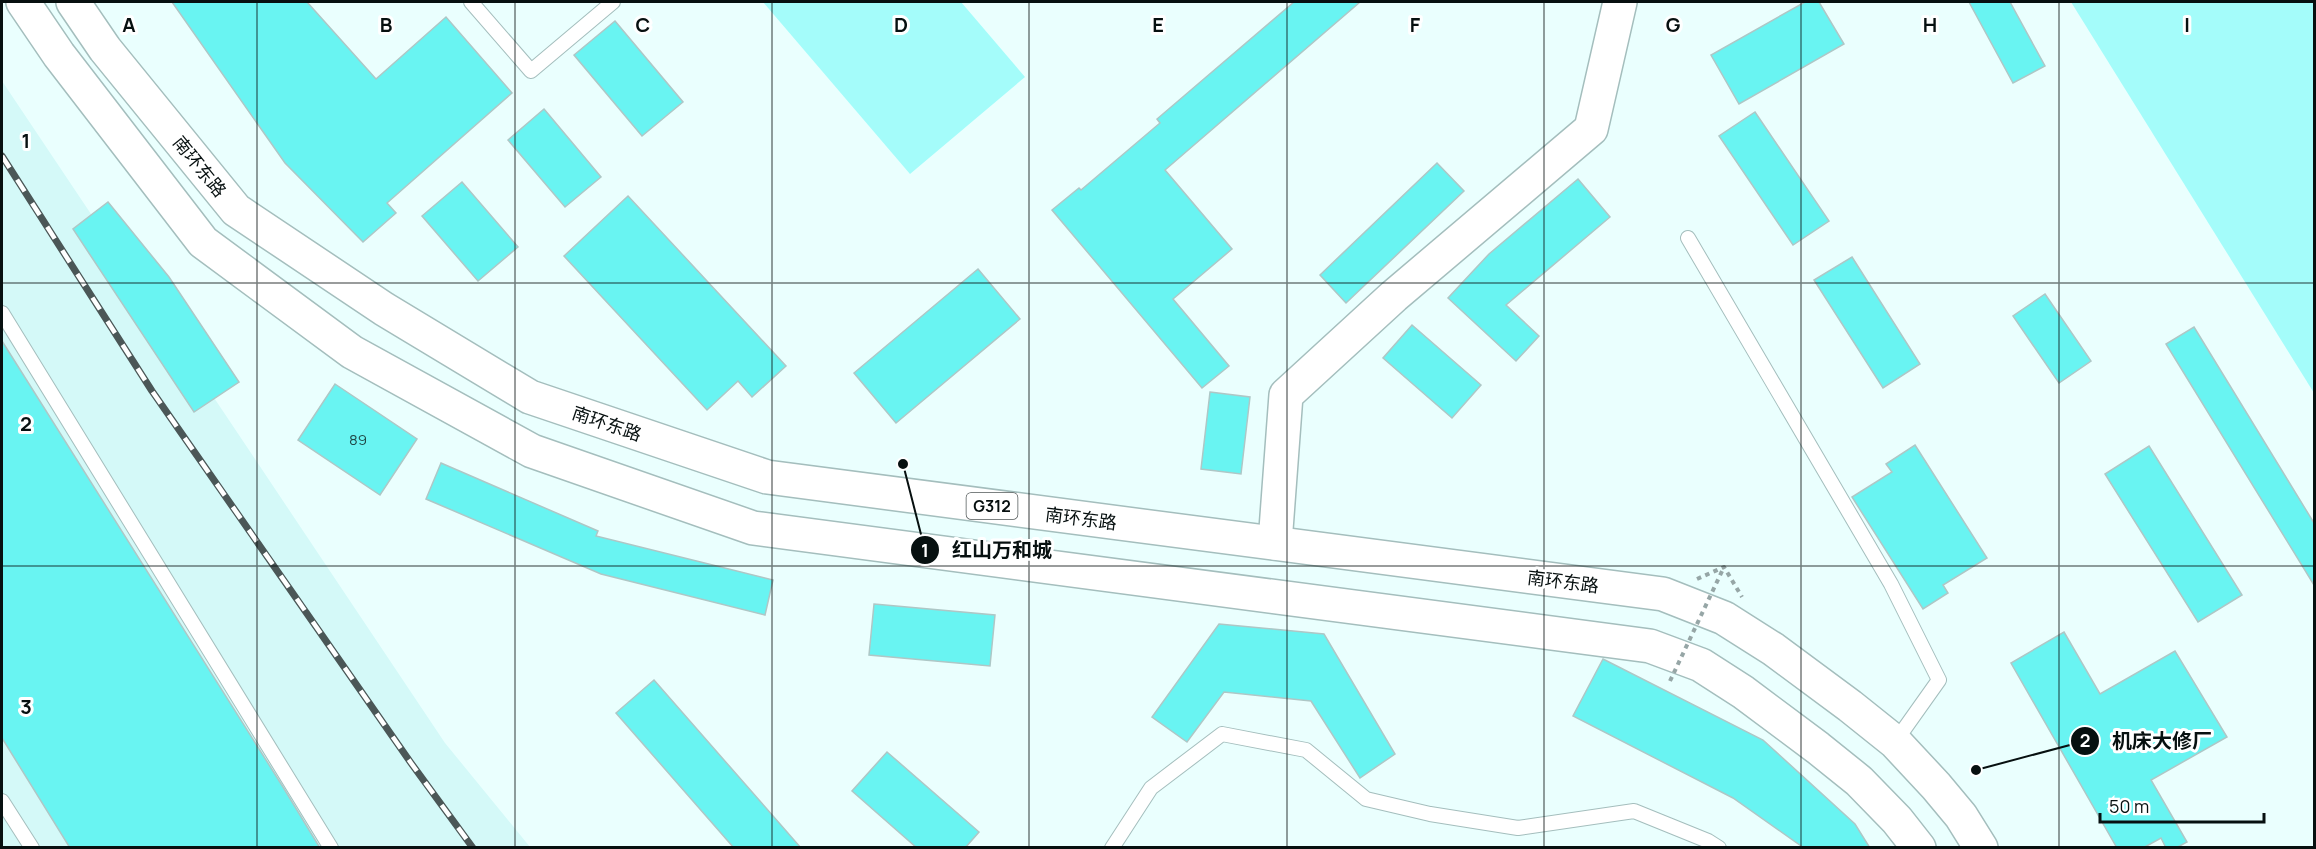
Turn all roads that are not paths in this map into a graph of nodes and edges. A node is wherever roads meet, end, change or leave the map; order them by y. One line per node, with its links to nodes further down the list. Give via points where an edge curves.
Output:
1 (23, 2): 15 (main road, via 203,242 352,352 532,451 753,528 1650,646 1701,665 1818,748 1859,781)
2 (73, 2): 8 (main road, 南环东路 / G312, via 105,49 236,210 384,309 530,397 767,477)
3 (471, 2): 4 (lane, via 531,71)
4 (613, 2)
5 (1620, 2): 8 (main road, via 1592,129 1394,296 1286,395)
6 (1688, 238): 9 (lane, via 1891,584 1939,680)
7 (2, 313): 13 (lane)
8 (1275, 543): 9 (main road, 南环东路 / G312, via 1663,594 1724,618 1754,636)
9 (1895, 742): 16 (main road, 南环东路 / G312, via 1961,816)
10 (2, 801): 12 (lane)
11 (1710, 845): 14 (lane, via 1634,812 1518,828 1430,814 1366,799 1306,750 1222,734 1151,788)
12 (32, 848)
13 (331, 848)
14 (1112, 848)
15 (1919, 848)
16 (1981, 848)

